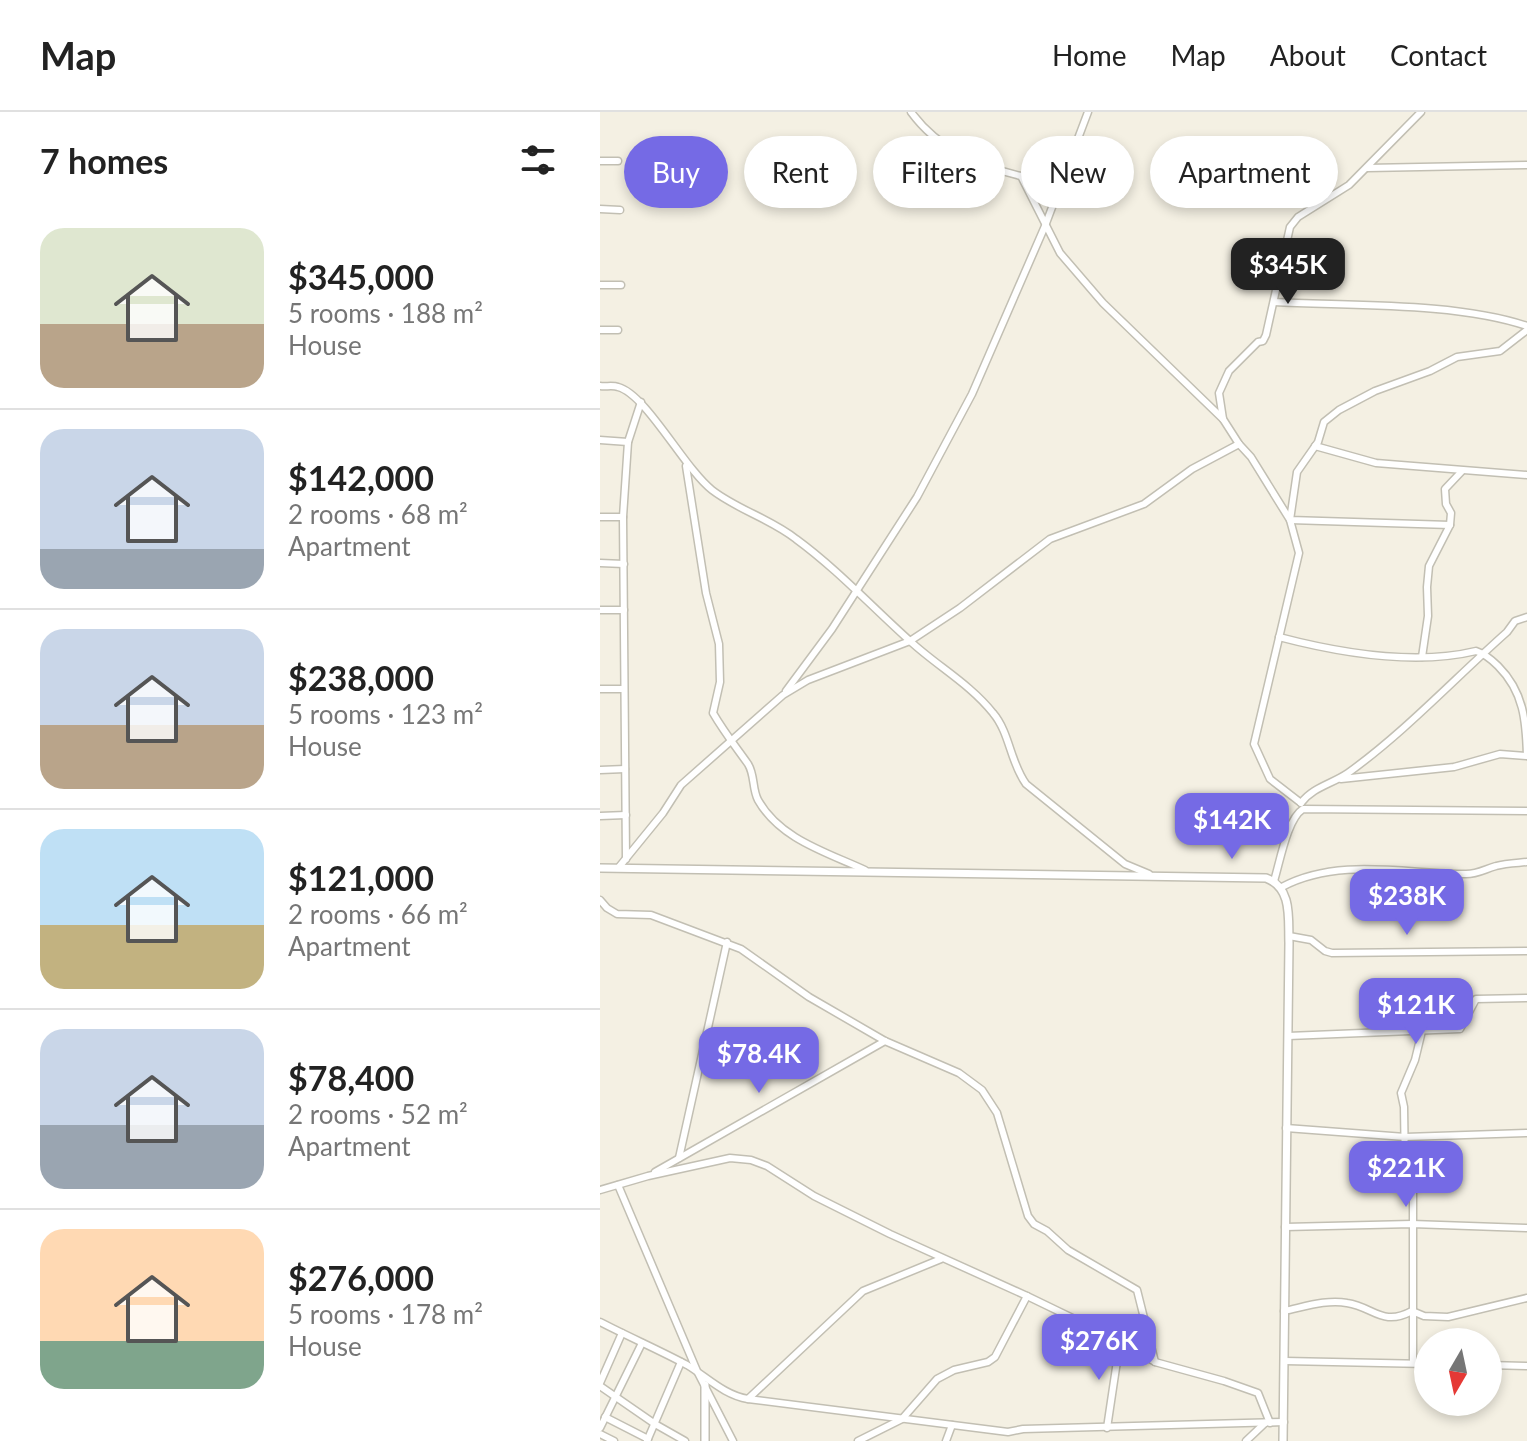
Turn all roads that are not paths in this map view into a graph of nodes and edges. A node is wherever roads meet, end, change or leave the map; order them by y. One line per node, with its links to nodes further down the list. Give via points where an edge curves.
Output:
1 (911, 112): 10 (street, via 953,151 987,168 1021,176)
2 (1088, 112): 10 (street)
3 (1421, 112): 7 (street)
4 (600, 161): 5 (street)
5 (618, 161)
6 (1527, 165): 7 (street)
7 (1366, 168): 13 (street, via 1290,227)
8 (600, 209): 9 (street)
9 (620, 210)
10 (1045, 226): 19 (street, via 1060,253 1103,303); 33 (street, via 972,394 917,497)
11 (600, 285): 12 (street)
12 (621, 285)
13 (1274, 302): 14 (street, via 1425,310 1502,318); 19 (street, via 1263,341 1229,371 1219,393)
14 (1527, 328): 23 (street, via 1500,351 1457,357 1339,410 1324,422)
15 (600, 330): 16 (street)
16 (618, 330)
17 (600, 386): 18 (street, via 620,387)
18 (641, 402): 21 (street); 24 (street)
19 (1223, 419): 22 (street)
20 (600, 440): 21 (street)
21 (628, 442): 28 (street)
22 (1239, 444): 29 (street); 38 (street, via 1144,504 1050,539)
23 (1315, 446): 25 (street, via 1367,461); 29 (street, via 1297,472)
24 (686, 464): 33 (street, via 711,489 795,538); 44 (street, via 719,644 720,682 713,713)
25 (1462, 471): 26 (street); 30 (street, via 1445,489)
26 (1527, 475)
27 (600, 517): 28 (street)
28 (623, 517): 32 (street)
29 (1290, 520): 30 (street); 37 (street, via 1299,553)
30 (1450, 525): 40 (street, via 1429,566)
31 (600, 563): 32 (street)
32 (624, 564): 35 (street)
33 (857, 589): 38 (street); 43 (street)
34 (600, 610): 35 (street)
35 (624, 610): 42 (street)
36 (1527, 617): 39 (street, via 1515,621)
37 (1279, 637): 40 (street, via 1360,655); 49 (street, via 1254,744 1270,779)
38 (910, 641): 43 (street, via 808,680); 58 (street, via 995,715 1026,784 1125,864)
39 (1484, 653): 40 (street); 45 (street, via 1518,692 1527,724); 48 (street, via 1406,725)
40 (1422, 657)
41 (600, 689): 42 (street)
42 (624, 689): 46 (street)
43 (783, 695): 44 (street)
44 (730, 743): 53 (street, via 681,785); 57 (street, via 750,767 756,796 769,817 794,838)
45 (1527, 756): 48 (street, via 1500,754 1454,767)
46 (625, 769): 47 (street); 51 (street)
47 (600, 770)
48 (1335, 780): 49 (street)
49 (1300, 806): 50 (street); 59 (street)
50 (1527, 811)
51 (626, 815): 52 (street); 53 (street)
52 (600, 816)
53 (626, 859): 55 (street)
54 (1527, 862): 60 (street, via 1471,874 1393,869 1318,874)
55 (619, 867): 56 (street); 57 (street)
56 (600, 868)
57 (868, 872): 58 (street)
58 (1149, 874): 59 (street)
59 (1274, 881): 60 (street)
60 (1282, 887): 62 (street)
61 (600, 900): 63 (street, via 617,914 651,915)
62 (1289, 936): 64 (street, via 1311,940 1332,953); 67 (street)
63 (727, 942): 68 (street); 72 (street)
64 (1527, 951)
65 (1527, 998): 66 (street, via 1476,999 1460,1029)
66 (1422, 1031): 67 (street); 71 (street, via 1401,1093)
67 (1288, 1036): 69 (street)
68 (885, 1041): 72 (street); 90 (street, via 959,1073 982,1090 997,1113 1028,1216 1068,1250 1137,1290)
69 (1286, 1128): 71 (street); 77 (street)
70 (1527, 1133): 71 (street)
71 (1405, 1137): 76 (street, via 1405,1171 1413,1185)
72 (679, 1158): 73 (street)
73 (648, 1176): 74 (street); 79 (street, via 730,1158 751,1160)
74 (618, 1185): 75 (street); 94 (street)
75 (600, 1190)
76 (1412, 1224): 77 (street); 78 (street); 83 (street)
77 (1285, 1227): 82 (street)
78 (1527, 1228)
79 (941, 1259): 80 (street); 98 (street, via 863,1291)
80 (1027, 1296): 86 (street); 100 (street, via 995,1357 937,1379)
81 (1527, 1298): 83 (street, via 1448,1317)
82 (1284, 1311): 83 (street, via 1347,1303 1383,1318); 88 (street)
83 (1412, 1311): 91 (street)
84 (601, 1326): 85 (street)
85 (622, 1333): 87 (street); 95 (street)
86 (1120, 1341): 90 (street); 106 (street)
87 (642, 1343): 89 (street); 97 (street)
88 (1285, 1361): 91 (street); 101 (street)
89 (681, 1362): 94 (street); 103 (street)
90 (1155, 1362): 102 (street, via 1258,1393)
91 (1413, 1363)
92 (1502, 1365): 93 (street)
93 (1527, 1366)
94 (697, 1371): 96 (street); 98 (street, via 723,1390)
95 (600, 1384): 97 (street)
96 (705, 1385): 111 (street); 112 (street)
97 (614, 1397): 99 (street); 103 (street)
98 (748, 1399): 100 (street)
99 (605, 1417): 105 (street); 108 (street)
100 (902, 1419): 104 (street); 113 (street)
101 (1284, 1422): 102 (street); 116 (street)
102 (1267, 1423): 106 (street); 115 (street)
103 (655, 1424): 108 (street); 110 (street)
104 (952, 1425): 106 (street, via 1008,1432); 114 (street)
105 (600, 1428)
106 (1107, 1428)
107 (600, 1434): 109 (street)
108 (647, 1440)
109 (614, 1441)
110 (685, 1441)
111 (705, 1441)
112 (733, 1441)
113 (858, 1441)
114 (946, 1441)
115 (1246, 1441)
116 (1283, 1441)

